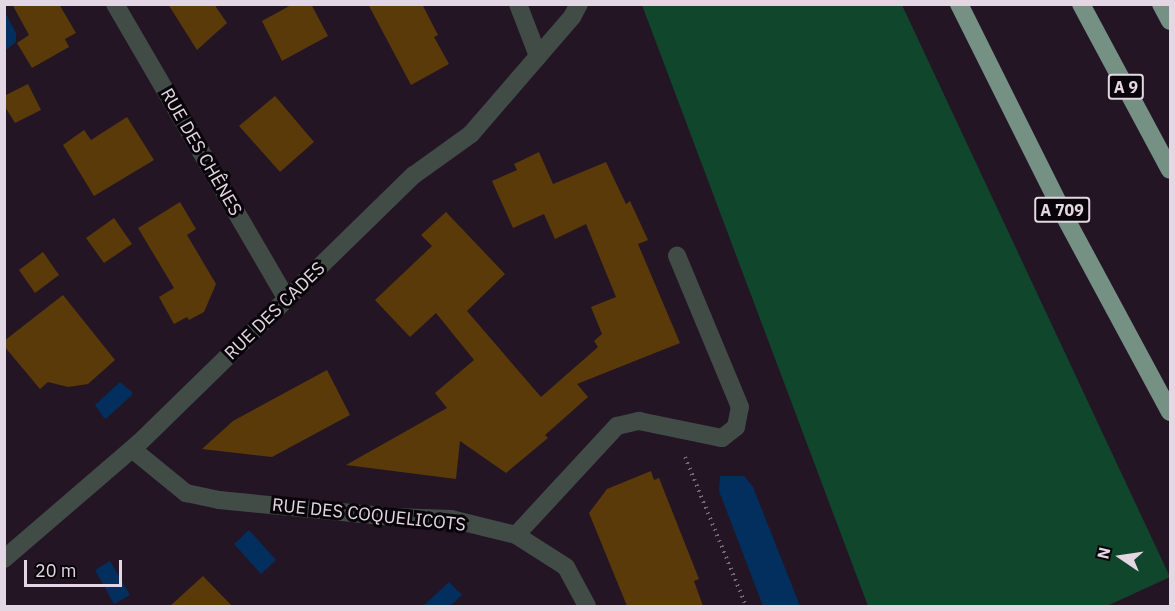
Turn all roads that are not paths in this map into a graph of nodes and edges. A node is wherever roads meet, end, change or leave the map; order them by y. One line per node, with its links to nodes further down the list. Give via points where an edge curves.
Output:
1 (115, 4): 11 (street, RUE DES CHÊNES)
2 (518, 4): 8 (street)
3 (579, 4): 8 (street, RUE DES CADES)
4 (959, 4): 12 (highway, A 709, via 1066,219)
5 (1081, 4): 9 (highway, A 9)
6 (1161, 4): 7 (highway)
7 (1170, 21)
8 (538, 56): 11 (street, RUE DES CADES, via 471,134 414,175)
9 (1170, 170)
10 (677, 256): 14 (street, via 740,407 736,427 722,438 639,421 617,426)
11 (287, 299): 13 (street, RUE DES CADES)
12 (1170, 412)
13 (132, 449): 14 (street, RUE DES COQUELICOTS, via 186,493 219,500 451,519); 15 (street, RUE DES CADES)
14 (516, 535): 16 (street, RUE DES COQUELICOTS, via 566,567)
15 (4, 559)
16 (588, 606)

